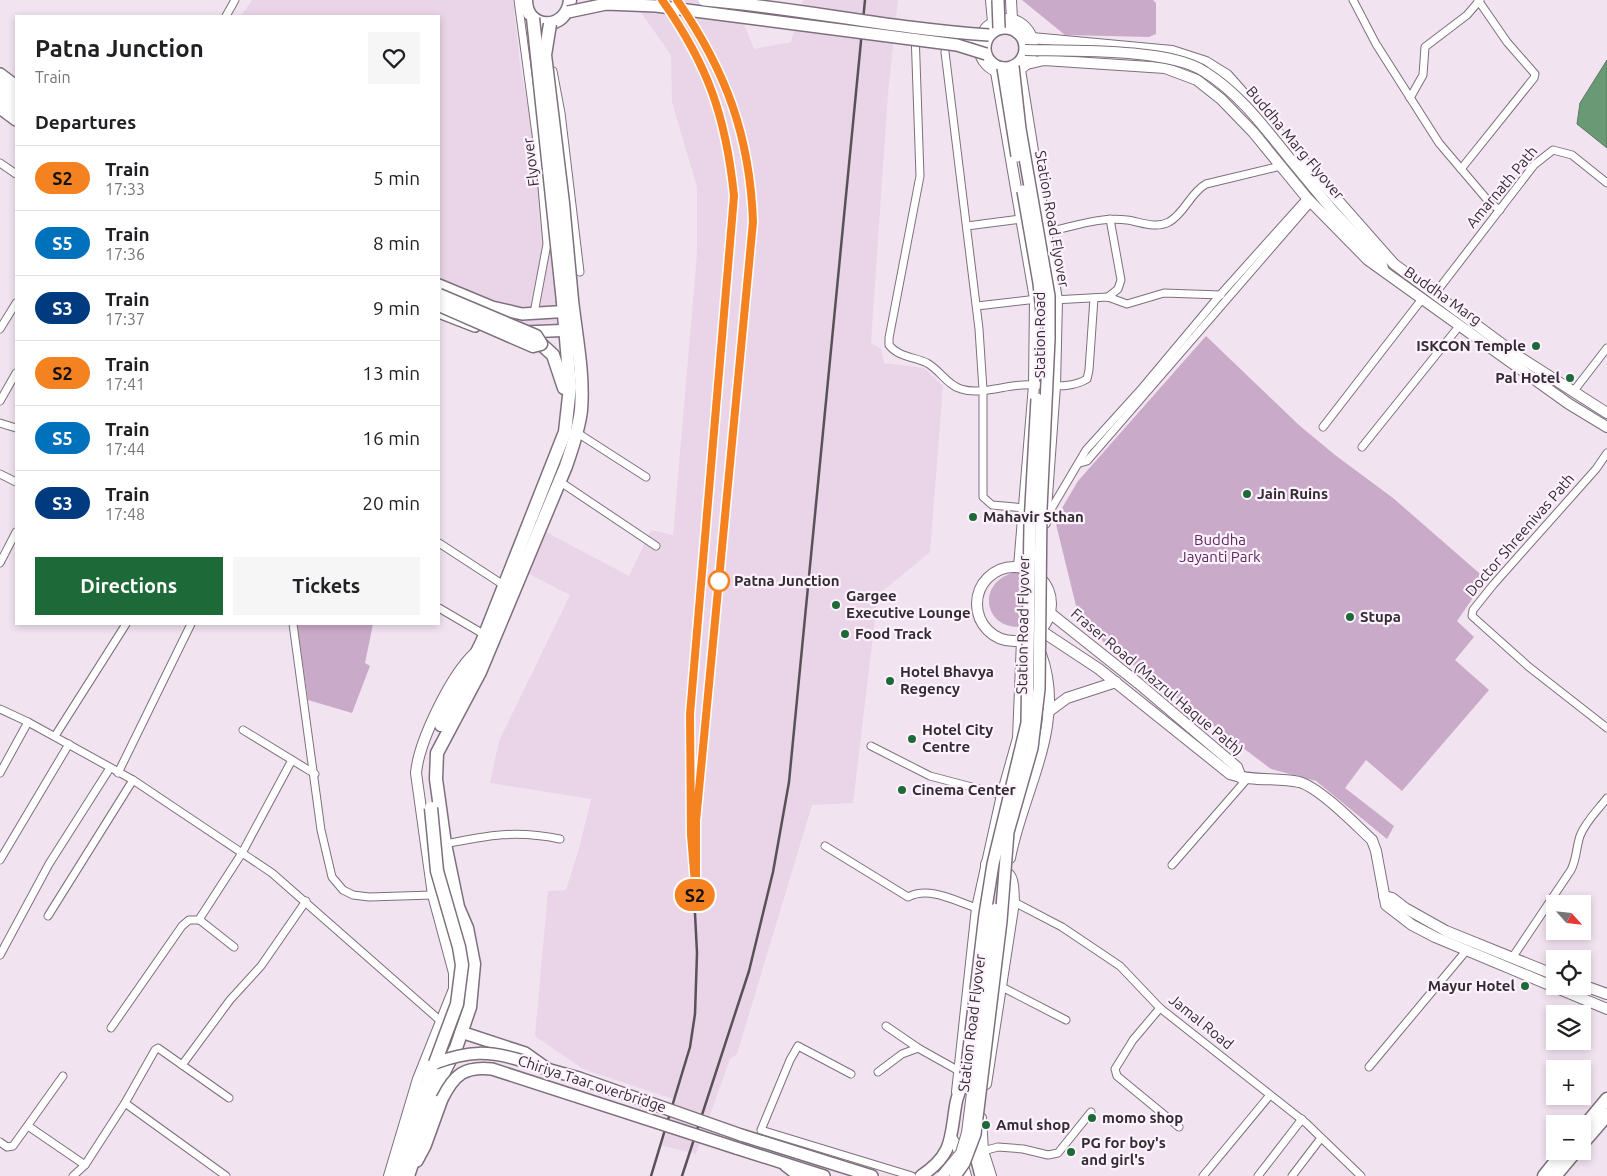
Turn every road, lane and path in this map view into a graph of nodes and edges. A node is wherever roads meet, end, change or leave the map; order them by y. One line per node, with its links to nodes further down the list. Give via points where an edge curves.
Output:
1 (235, 0): 12 (street)
2 (518, 0): 23 (street)
3 (526, 0): 13 (highway, Flyover, via 526,7)
4 (704, 0): 18 (main road, bridge)
5 (991, 0): 15 (main road)
6 (998, 0): 15 (main road, bridge)
7 (1004, 0): 15 (main road)
8 (1011, 0): 15 (main road)
9 (1352, 0): 30 (street)
10 (1479, 0): 30 (street, via 1466,15 1425,47 1422,75); 36 (street, via 1507,42 1535,74)
11 (569, 6): 14 (highway, via 560,20); 22 (main road, bridge, via 656,6 957,45)
12 (227, 15)
13 (533, 18): 14 (highway); 61 (highway, Flyover, bridge)
14 (550, 24): 61 (highway, Flyover, bridge, via 545,55 563,203)
15 (1003, 24): 18 (main road, bridge); 19 (main road, via 1022,24); 20 (main road, via 1023,37)
16 (904, 31): 17 (street)
17 (915, 32): 18 (street); 74 (street, via 920,171 889,345 897,353 933,367 960,388)
18 (984, 38): 22 (main road); 24 (main road, via 980,53 983,61)
19 (1032, 38): 24 (main road, via 1032,56); 46 (main road, Buddha Marg, via 1172,51 1213,66 1243,91 1326,190)
20 (1025, 50): 24 (main road, via 1021,60); 45 (main road, Buddha Marg Flyover, bridge, via 1172,58 1203,70 1231,91 1253,114 1333,211)
21 (945, 52): 43 (street)
22 (986, 54): 24 (main road, via 992,63)
23 (525, 59): 47 (street, via 552,69 561,113); 64 (street, via 548,244)
24 (1012, 68): 35 (main road, Buddha Marg, via 1044,60 1165,68 1197,80 1221,99); 41 (main road); 44 (main road, Station Road); 162 (main road, Station Road Flyover, bridge, via 1042,317 1030,524 1028,709 1024,741 1001,826 989,889); 179 (main road, Station Road Flyover, bridge, via 1049,296 1041,509 1039,689 1032,748 1008,832)
25 (0, 74): 26 (main road)
26 (15, 85)
27 (0, 86): 28 (highway)
28 (15, 97)
29 (0, 98): 32 (highway)
30 (1410, 98): 36 (street)
31 (0, 108): 33 (main road)
32 (15, 109)
33 (15, 119)
34 (0, 163): 37 (street)
35 (1281, 166): 39 (main road, Buddha Marg); 42 (street, via 1206,184 1166,224 1149,225)
36 (1461, 169): 40 (street)
37 (15, 173)
38 (1607, 183): 40 (street, Amarnath Path, via 1572,155 1553,150 1534,165)
39 (1309, 200): 48 (main road, Buddha Marg); 50 (street); 54 (street)
40 (1500, 210): 51 (street, Amarnath Path)
41 (1021, 219): 43 (street); 55 (main road)
42 (1110, 219): 44 (street); 52 (street, via 1121,280 1118,289)
43 (967, 226): 62 (street)
44 (1046, 232): 56 (main road, Station Road)
45 (1378, 259): 46 (main road); 48 (main road, Buddha Marg Flyover)
46 (1394, 264): 51 (main road, Buddha Marg)
47 (580, 272)
48 (1385, 274): 57 (main road, Buddha Marg)
49 (442, 290): 58 (main road); 64 (main road, via 492,307 522,314); 68 (highway, bridge, via 536,336)
50 (1220, 295): 52 (street, via 1164,293 1127,304); 54 (street); 70 (street)
51 (1434, 295): 75 (main road, Buddha Marg)
52 (1108, 297): 53 (street)
53 (1094, 298): 56 (street); 73 (street, via 1087,380 1080,384)
54 (1229, 298): 70 (street)
55 (1035, 300): 56 (street); 62 (street); 72 (main road)
56 (1057, 300): 73 (main road, Station Road)
57 (1422, 300): 65 (main road, Buddha Marg); 80 (street)
58 (440, 304)
59 (15, 305): 66 (street)
60 (440, 305): 68 (highway, bridge, via 533,346)
61 (568, 306): 64 (main road); 67 (highway)
62 (977, 306): 74 (street)
63 (440, 311): 67 (main road, via 470,325 498,332)
64 (534, 313)
65 (1460, 325): 81 (main road, Buddha Marg, via 1569,404); 84 (street)
66 (0, 329)
67 (570, 331): 77 (highway, via 582,381)
68 (540, 344): 77 (highway, via 553,354)
69 (1607, 348): 75 (street)
70 (1178, 352): 91 (street, via 1086,450)
71 (15, 375): 76 (street)
72 (1034, 385): 73 (street); 74 (street); 90 (main road)
73 (1055, 386): 91 (main road, Station Road)
74 (983, 390): 90 (street, via 983,497 992,505)
75 (1573, 392): 78 (main road, Buddha Marg)
76 (0, 401)
77 (574, 405): 83 (highway); 99 (highway)
78 (1607, 413)
79 (0, 423): 82 (street)
80 (1323, 427)
81 (1607, 427)
82 (15, 428)
83 (576, 432): 87 (street); 88 (highway)
84 (1362, 447)
85 (1607, 453): 112 (street, Doctor Shreenivas Path, via 1493,585 1473,610 1472,616 1529,667)
86 (0, 474): 89 (street)
87 (646, 477)
88 (559, 481): 94 (street); 127 (highway, via 480,672 437,753 436,779)
89 (15, 482)
90 (1025, 508): 97 (main road)
91 (1046, 518): 98 (main road, Station Road)
92 (15, 534): 95 (street)
93 (440, 544): 99 (street)
94 (656, 546)
95 (3, 553): 96 (street)
96 (0, 563)
97 (1019, 567): 98 (main road); 106 (main road, via 996,571 986,579 977,604 985,627 995,635)
98 (1033, 572): 101 (main road, via 1047,588)
99 (505, 586): 107 (highway)
100 (440, 609): 107 (street)
101 (1050, 613): 105 (main road); 122 (main road, Fraser Road (Mazrul Haque Path), via 1237,767)
102 (125, 625): 114 (street)
103 (191, 625): 120 (street)
104 (293, 625): 121 (street)
105 (1037, 632): 106 (main road); 108 (main road, Fraser Road (Mazrul Haque Path)); 110 (main road, via 1049,680)
106 (1022, 640): 124 (main road, via 1018,738)
107 (482, 643): 134 (main road, via 463,664 430,725 417,761); 157 (highway, bridge, via 439,731 428,764 437,870 462,965 457,1004)
108 (1116, 682): 110 (main road, via 1067,698); 122 (main road, Fraser Road (Mazrul Haque Path), via 1230,774)
109 (0, 709): 111 (street)
110 (1048, 712): 133 (main road, via 1043,749 1018,823)
111 (28, 722): 114 (street); 119 (street)
112 (1607, 728)
113 (243, 730): 117 (street)
114 (54, 736): 115 (street)
115 (69, 744): 118 (street); 130 (street)
116 (871, 746): 124 (street, via 930,776)
117 (292, 760): 121 (street); 129 (street)
118 (110, 768): 120 (street); 143 (street, via 49,864)
119 (0, 773)
120 (118, 773): 123 (street)
121 (315, 774): 134 (street, via 320,830 336,884 353,895 369,897)
122 (1244, 778): 132 (street); 135 (main road, Fraser Road (Mazrul Haque Path), via 1300,782 1345,815 1372,840)
123 (133, 780): 129 (street); 139 (street)
124 (1002, 795): 131 (main road)
125 (1607, 798): 144 (street, via 1583,828 1578,855 1571,870)
126 (560, 839): 127 (street, via 526,833 490,835)
127 (445, 844): 155 (highway, via 474,964 470,1007)
128 (825, 846): 138 (street, via 908,897 931,892)
129 (242, 853): 136 (street); 140 (street)
130 (0, 860)
131 (986, 864): 133 (main road); 138 (main road)
132 (1172, 865)
133 (1008, 871): 137 (main road, via 1012,877); 194 (main road, bridge, via 996,909 967,1133 960,1153)
134 (433, 895): 152 (main road, via 454,973 454,989)
135 (1384, 896): 142 (main road, Fraser Road (Mazrul Haque Path), via 1386,905 1412,925); 144 (main road, via 1446,931)
136 (306, 901): 152 (street); 158 (street, via 261,966 230,1000)
137 (1014, 902): 146 (main road); 149 (street, Jamal Road, via 1062,927 1120,966)
138 (977, 908): 162 (main road)
139 (48, 916)
140 (200, 920): 141 (street); 154 (street, via 189,920 182,926)
141 (234, 947)
142 (1466, 951): 150 (main road, Fraser Road (Mazrul Haque Path)); 159 (street)
143 (0, 956)
144 (1512, 958): 145 (main road)
145 (1546, 971)
146 (1000, 986): 151 (street); 179 (main road)
147 (1591, 988): 148 (main road)
148 (1607, 994)
149 (1160, 1008): 165 (street, Jamal Road); 174 (street, via 1116,1062 1115,1068 1117,1076)
150 (1607, 1009)
151 (1066, 1020)
152 (441, 1022): 155 (street); 186 (main road, via 418,1079)
153 (886, 1026): 156 (street)
154 (111, 1028)
155 (461, 1032): 160 (main road, via 505,1045 534,1058); 188 (highway, via 437,1088)
156 (918, 1048): 161 (street, via 902,1054); 162 (street)
157 (435, 1063): 160 (main road, Chiriya Taar overbridge, bridge, via 465,1054 490,1053); 187 (highway)
158 (182, 1065): 166 (street); 168 (street, via 162,1049 155,1050)
159 (1369, 1067)
160 (549, 1070): 191 (main road, Chiriya Taar overbridge, bridge)
161 (878, 1072)
162 (963, 1072): 177 (main road, Station Road Flyover)
163 (851, 1074): 192 (street, via 798,1046 761,1130)
164 (63, 1076): 173 (street)
165 (1270, 1095): 172 (street, Jamal Road); 199 (street)
166 (229, 1098)
167 (1607, 1099): 171 (highway)
168 (125, 1103): 182 (street); 185 (street)
169 (1091, 1112): 179 (street, via 1058,1153 1048,1155 1023,1149)
170 (1607, 1115): 175 (highway)
171 (1591, 1118)
172 (1302, 1119): 176 (street, Jamal Road); 200 (street)
173 (28, 1126): 178 (street, via 11,1148); 182 (street)
174 (1179, 1127)
175 (1591, 1134)
176 (1321, 1138): 201 (street); 202 (street, Jamal Road)
177 (952, 1139): 193 (main road, via 942,1158); 196 (main road)
178 (0, 1142)
179 (978, 1148): 195 (main road, Station Road Flyover, bridge); 197 (main road); 198 (main road)
180 (1557, 1160): 203 (highway)
181 (1568, 1160): 204 (highway)
182 (84, 1165): 184 (street)
183 (786, 1165): 188 (main road, Chiriya Taar overbridge, bridge, via 509,1073 477,1067 450,1081 425,1146); 189 (highway); 190 (main road, Chiriya Taar overbridge)
184 (73, 1176)
185 (226, 1176)
186 (389, 1176)
187 (399, 1176)
188 (409, 1176)
189 (800, 1176)
190 (824, 1176)
191 (872, 1176)
192 (912, 1176)
193 (921, 1176)
194 (942, 1176)
195 (956, 1176)
196 (966, 1176)
197 (981, 1176)
198 (991, 1176)
199 (1203, 1176)
200 (1258, 1176)
201 (1292, 1176)
202 (1361, 1176)
203 (1544, 1176)
204 (1555, 1176)

